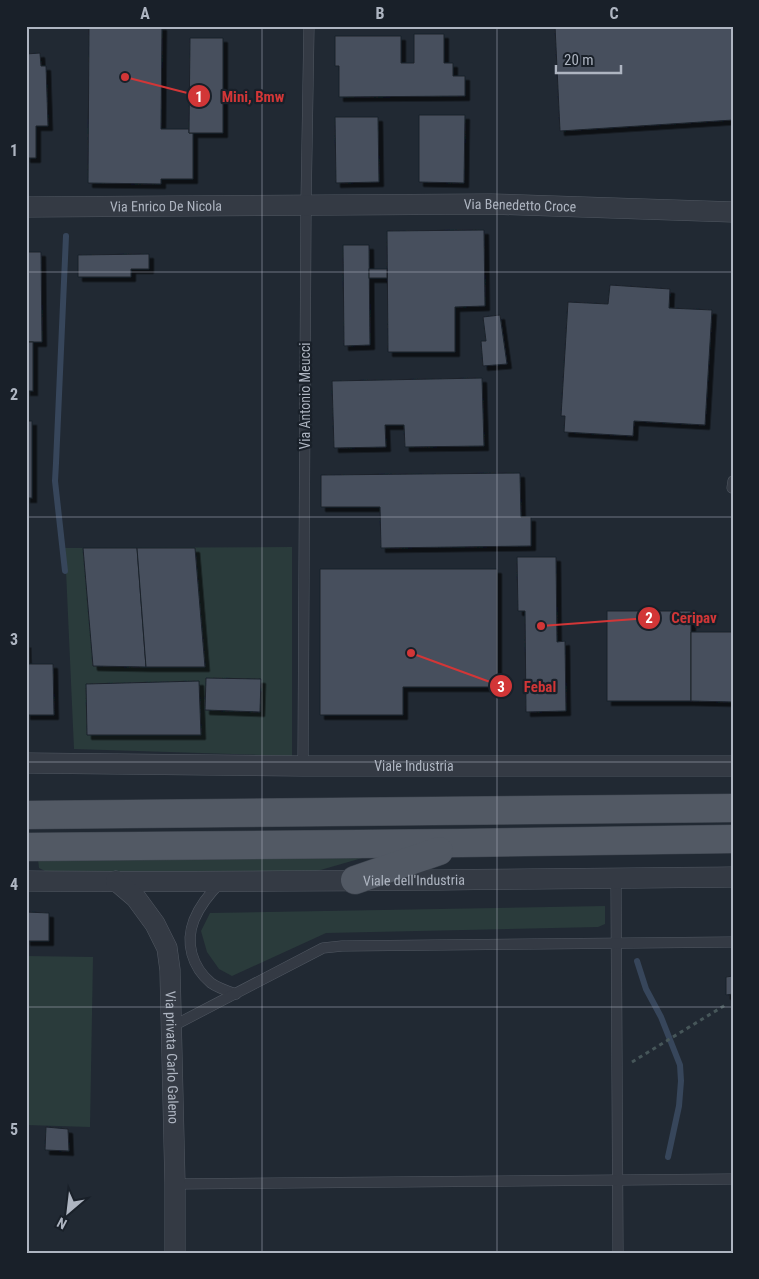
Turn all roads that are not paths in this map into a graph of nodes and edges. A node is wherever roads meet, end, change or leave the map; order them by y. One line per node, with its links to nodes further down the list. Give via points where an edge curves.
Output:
1 (308, 26): 2 (lane, Via Antonio Meucci)
2 (306, 205): 3 (street, Via Enrico De Nicola); 4 (street, Via Benedetto Croce, via 491,204); 8 (lane, Via Antonio Meucci)
3 (26, 207)
4 (733, 212)
5 (733, 481): 6 (lane)
6 (732, 488)
7 (26, 762): 8 (street, Viale Industria)
8 (303, 766): 9 (street, Viale Industria)
9 (733, 766)
10 (733, 808): 11 (main road)
11 (26, 815)
12 (733, 839): 13 (main road)
13 (462, 843): 14 (main road); 17 (main road)
14 (26, 847)
15 (616, 878): 16 (street, Viale dell'Industria); 17 (street, Viale dell'Industria); 22 (lane)
16 (733, 878)
17 (355, 880): 20 (street, Viale dell'Industria)
18 (26, 881): 19 (street, Viale dell'Industria)
19 (116, 881): 20 (street, Viale dell'Industria); 24 (street, Via privata Carlo Galeno, via 136,898 167,948)
20 (221, 882): 23 (lane, via 194,920 190,936 192,952 196,965 212,983)
21 (733, 942): 22 (lane)
22 (616, 944): 23 (lane, via 323,948); 26 (lane)
23 (236, 994): 24 (lane)
24 (170, 1027): 27 (street, Via privata Carlo Galeno)
25 (733, 1179): 26 (lane)
26 (617, 1180): 27 (lane); 29 (lane)
27 (175, 1184): 28 (street, Via privata Carlo Galeno)
28 (175, 1253)
29 (618, 1253)

